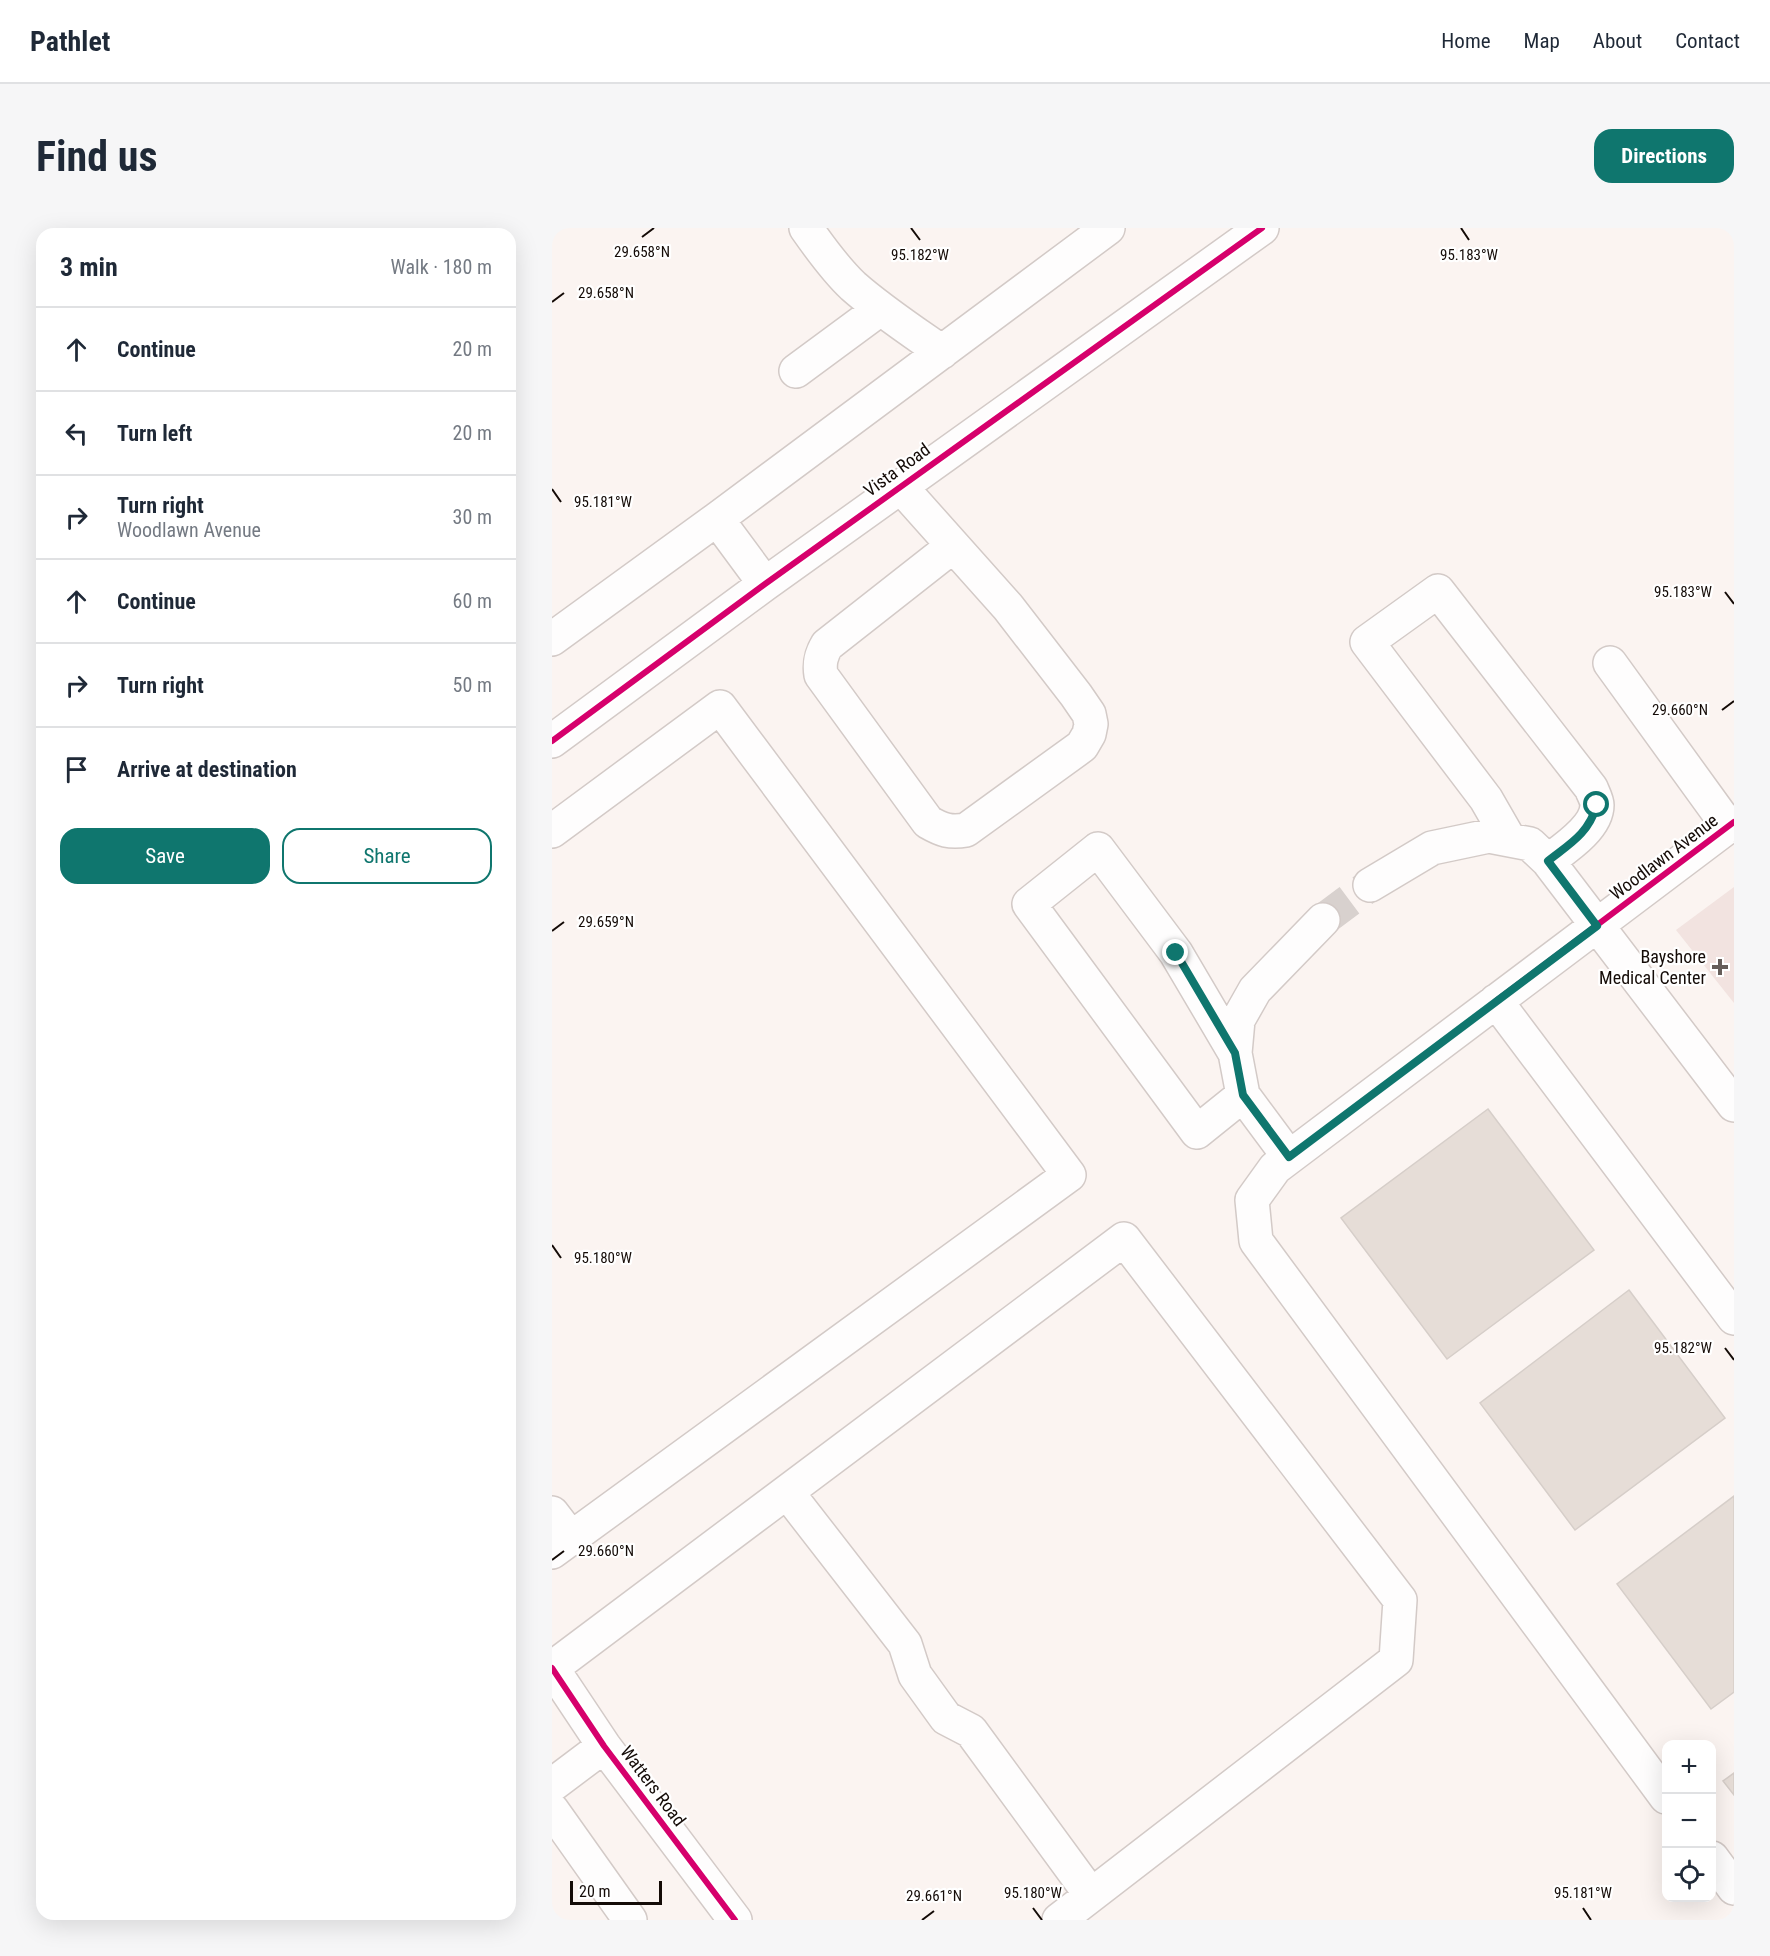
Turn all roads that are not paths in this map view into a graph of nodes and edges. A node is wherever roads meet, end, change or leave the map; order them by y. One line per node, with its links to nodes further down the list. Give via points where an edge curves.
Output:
1 (806, 228): 4 (street, via 851,284)
2 (1108, 228): 5 (street)
3 (1262, 228): 7 (street, Vista Road)
4 (880, 309): 5 (street); 6 (street)
5 (942, 352): 8 (street)
6 (796, 371)
7 (900, 486): 9 (street); 10 (street, Vista Road)
8 (717, 519): 10 (street); 11 (street)
9 (953, 546): 9 (street, via 1063,677 1089,714 1091,724 1082,747 966,830 953,832 928,822 821,675 820,666 827,645)
10 (765, 584): 13 (street, Vista Road)
11 (552, 639)
12 (1611, 663): 14 (street)
13 (552, 741)
14 (1731, 824): 20 (street, Woodlawn Avenue)
15 (552, 831): 29 (street, via 720,707 1069,1175)
16 (1509, 839): 17 (street, via 1530,844); 17 (street, via 1486,798 1367,642 1438,591 1591,788 1597,805 1592,821 1577,839); 18 (street, via 1489,836 1432,848)
17 (1548, 861): 20 (street)
18 (1370, 885)
19 (1323, 920): 22 (street, via 1255,990 1238,1020)
20 (1597, 926): 21 (street, Woodlawn Avenue); 24 (street)
21 (1496, 1001): 25 (street, Woodlawn Avenue); 26 (street)
22 (1235, 1053): 23 (street); 23 (street, via 1176,953 1098,849 1029,904 1197,1132)
23 (1243, 1095): 25 (street)
24 (1734, 1105)
25 (1289, 1157): 33 (street, Woodlawn Avenue, via 1275,1168 1252,1200 1256,1241)
26 (1734, 1318)
27 (787, 1492): 30 (street); 37 (street, via 905,1644 915,1675 946,1718 971,1731); 37 (street, via 1124,1239 1400,1600 1396,1660)
28 (552, 1513): 29 (street)
29 (562, 1546)
30 (552, 1668): 31 (street, Watters Road)
31 (604, 1746): 32 (street); 39 (street, Watters Road)
32 (552, 1785)
33 (1664, 1794)
34 (552, 1810): 38 (street)
35 (1716, 1863): 36 (street)
36 (1734, 1888)
37 (1091, 1895): 40 (street)
38 (630, 1920)
39 (735, 1920)
40 (1059, 1920)

